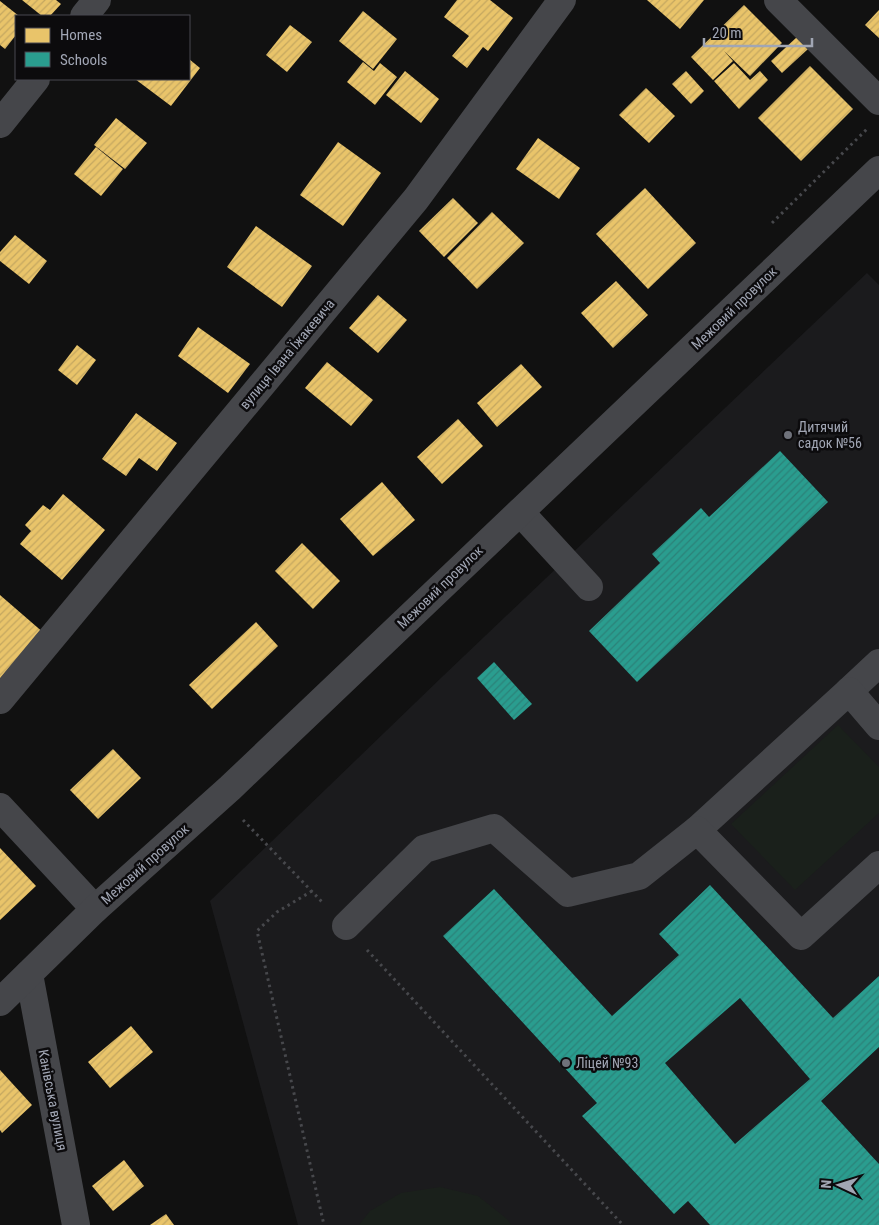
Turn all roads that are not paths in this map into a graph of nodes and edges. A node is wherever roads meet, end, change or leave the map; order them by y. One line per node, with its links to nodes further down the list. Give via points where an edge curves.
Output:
1 (97, 0): 4 (street)
2 (562, 0): 13 (street, вулиця Івана Їжакевича, via 416,199)
3 (778, 0): 6 (street)
4 (85, 15)
5 (35, 80): 7 (street)
6 (879, 101)
7 (0, 124)
8 (879, 170): 9 (street, Межовий провулок)
9 (520, 512): 10 (street); 18 (street, Межовий провулок, via 230,788)
10 (589, 587)
11 (879, 663): 12 (street)
12 (849, 692): 14 (street); 16 (street)
13 (0, 700)
14 (879, 726)
15 (0, 807): 18 (street)
16 (697, 830): 17 (street, via 801,936); 19 (street, via 639,876 568,893 494,828 424,849)
17 (879, 865)
18 (96, 909): 20 (street, Межовий провулок)
19 (346, 926)
20 (29, 974): 21 (street, Межовий провулок); 22 (street, Канівська вулиця)
21 (0, 1002)
22 (76, 1225)

